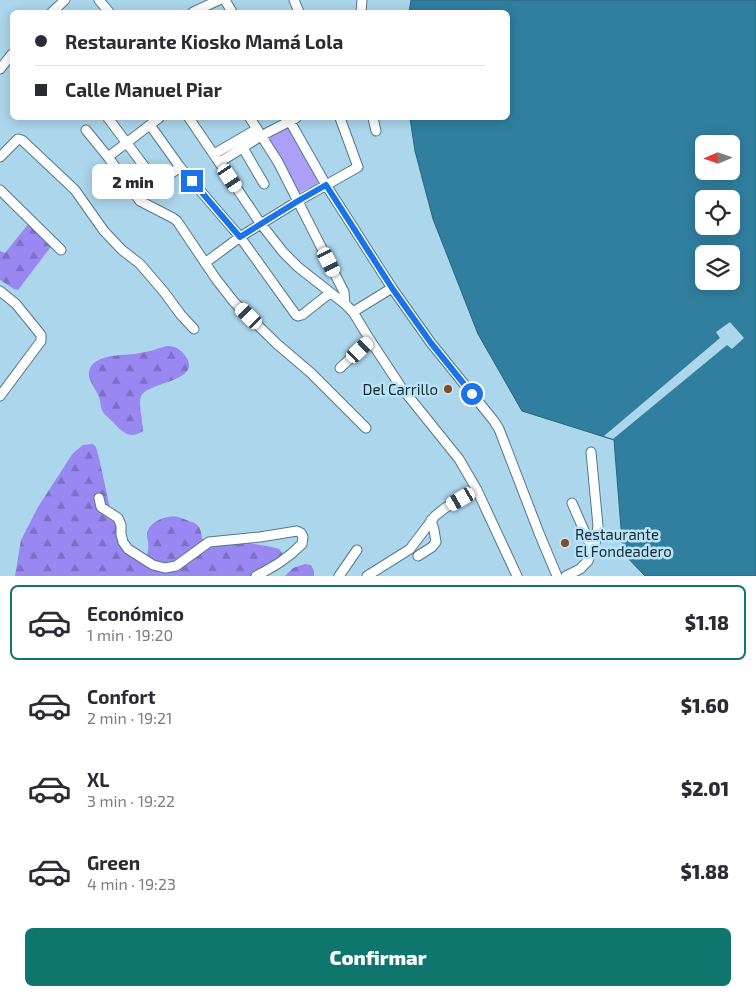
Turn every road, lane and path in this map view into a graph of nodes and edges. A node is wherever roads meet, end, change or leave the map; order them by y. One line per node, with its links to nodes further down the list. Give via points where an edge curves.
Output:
1 (65, 0): 4 (street)
2 (99, 0): 5 (street)
3 (219, 0): 6 (street)
4 (54, 10)
5 (107, 10)
6 (197, 10)
7 (10, 56): 8 (street)
8 (0, 69)
9 (110, 120): 21 (street)
10 (156, 120): 17 (street)
11 (190, 120): 23 (street)
12 (251, 120): 20 (street)
13 (290, 120): 20 (street)
14 (293, 120): 29 (street)
15 (341, 120): 29 (street, via 358,167)
16 (373, 120): 19 (street)
17 (150, 125): 21 (street); 27 (street)
18 (86, 130): 25 (street)
19 (376, 131)
20 (259, 133): 22 (street); 23 (street); 31 (street)
21 (127, 143): 25 (street); 27 (street, via 156,182)
22 (242, 148): 26 (street); 28 (street)
23 (214, 154): 26 (street)
24 (0, 157): 41 (street, via 18,139 22,140 75,190 104,232 140,264)
25 (108, 157): 35 (street, via 140,201 177,221)
26 (220, 162): 32 (street)
27 (180, 167): 33 (street)
28 (264, 184)
29 (326, 185): 31 (street); 36 (street)
30 (0, 190): 34 (street)
31 (298, 201): 32 (street); 39 (street, via 344,292)
32 (261, 224): 33 (street); 38 (street, via 283,252)
33 (240, 237): 35 (street); 38 (street, via 298,316)
34 (61, 250)
35 (205, 263): 45 (street, via 234,302 311,372)
36 (392, 288): 40 (street); 58 (street, via 494,422)
37 (0, 292): 44 (street, via 16,304 41,335 41,341)
38 (330, 293): 39 (street)
39 (345, 304): 40 (street)
40 (353, 312): 42 (street)
41 (194, 329)
42 (370, 340): 43 (street); 47 (street, via 401,387 459,459)
43 (340, 368)
44 (0, 396)
45 (366, 428)
46 (591, 452): 52 (street, via 598,526)
47 (477, 490): 50 (street, via 445,508); 57 (street)
48 (99, 498): 54 (street, via 101,507 118,518 128,549 153,565 165,568 176,566 209,542 301,533 302,544 287,558)
49 (572, 503): 52 (street)
50 (429, 524): 53 (street, via 436,542); 56 (street, via 410,549)
51 (358, 550): 55 (street)
52 (593, 552): 59 (street, via 580,570)
53 (418, 556)
54 (256, 576)
55 (338, 576)
56 (367, 576)
57 (518, 576)
58 (557, 576)
59 (566, 576)

